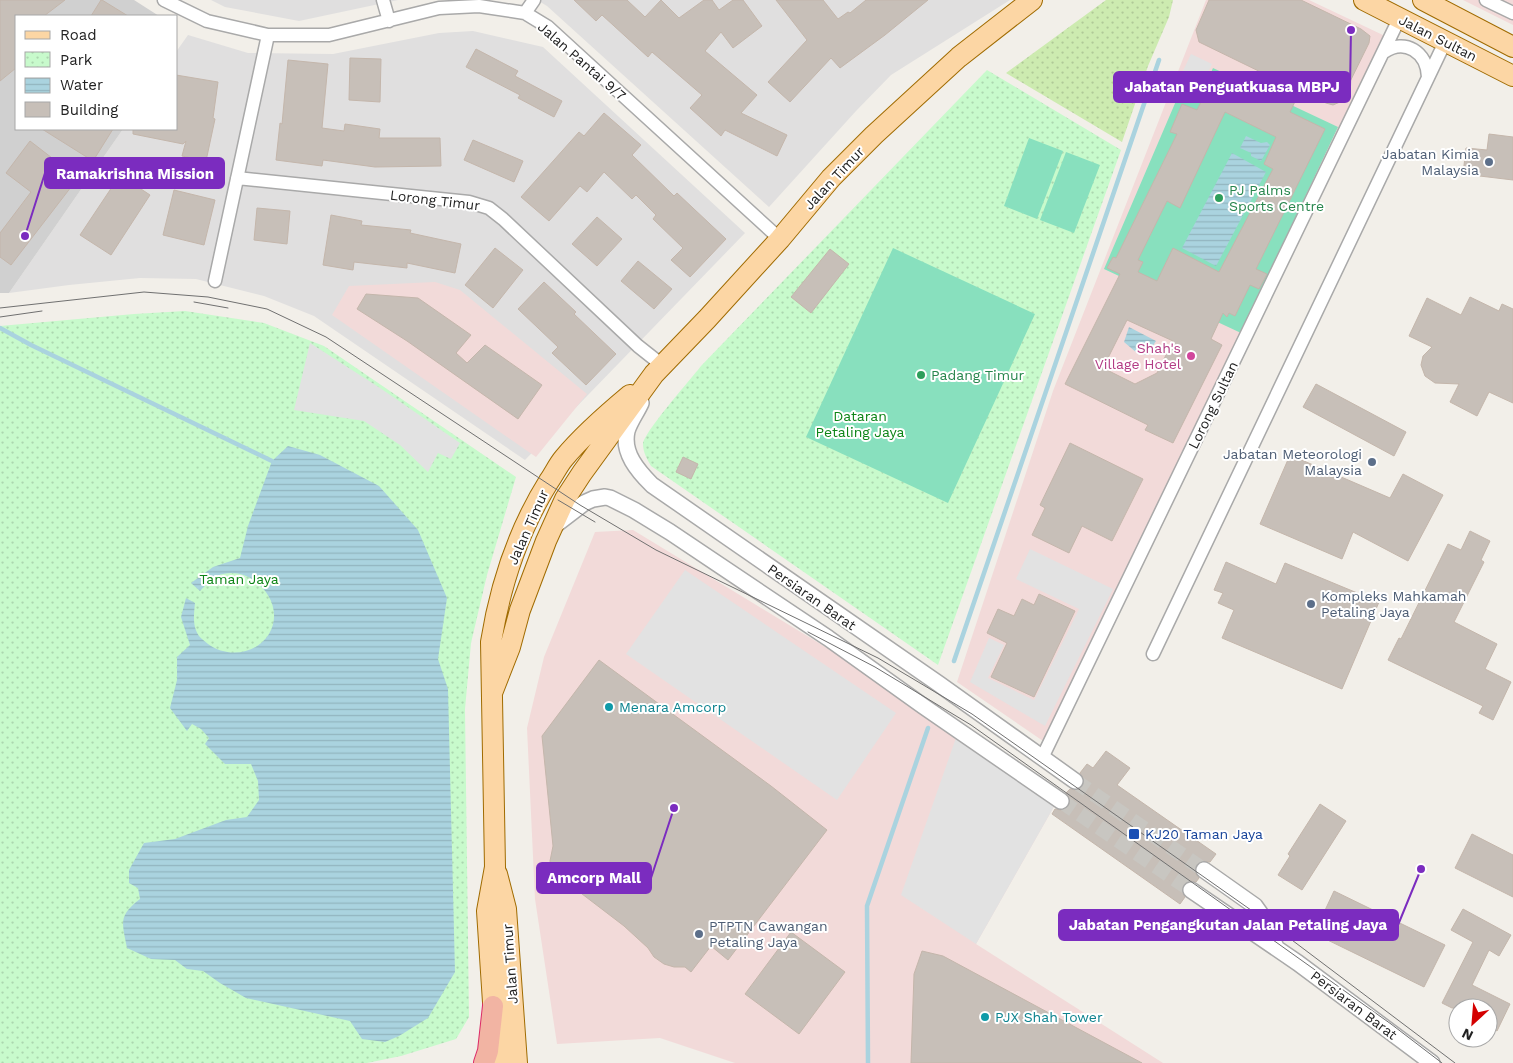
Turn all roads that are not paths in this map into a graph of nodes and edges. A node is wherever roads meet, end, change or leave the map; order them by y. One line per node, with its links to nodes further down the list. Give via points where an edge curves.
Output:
1 (164, 0): 12 (street, Jalan Pantai 9/7, via 207,21)
2 (383, 0): 11 (street)
3 (534, 0): 8 (street)
4 (1032, 0): 19 (main road, Jalan Timur, via 959,57 880,129 831,178)
5 (1364, 0): 10 (main road, Jalan Sultan)
6 (1423, 0): 14 (main road, Jalan Sultan)
7 (1486, 0): 9 (street)
8 (525, 13): 11 (street, Jalan Pantai 9/7, via 479,6 438,8); 19 (street, Jalan Pantai 9/7, via 548,27)
9 (1513, 13)
10 (1399, 19): 13 (main road, Jalan Sultan); 15 (street, Lorong Sultan)
11 (389, 21): 12 (street, Jalan Pantai 9/7, via 329,35)
12 (268, 35): 18 (street)
13 (1445, 42): 16 (main road, Jalan Sultan); 17 (street)
14 (1513, 47)
15 (1384, 52): 17 (street, via 1397,47 1413,50 1425,61); 25 (street, Lorong Sultan)
16 (1513, 76)
17 (1428, 77): 23 (street)
18 (237, 178): 20 (street); 21 (street, Lorong Timur, via 469,202 489,208 638,346)
19 (780, 239): 21 (main road, Jalan Timur)
20 (215, 280)
21 (658, 370): 22 (main road, Jalan Timur, via 582,472); 24 (main road, Jalan Timur, via 595,424 563,460 538,499 506,576 495,617 491,642); 25 (street, Persiaran Barat, via 627,431 626,444 633,464 652,485)
22 (552, 527): 24 (main road, Jalan Timur); 27 (street, Persiaran Barat, via 593,499 605,497 618,502 657,524 828,638)
23 (1153, 654)
24 (492, 693): 28 (main road, Jalan Timur)
25 (1042, 758): 26 (street, Persiaran Barat)
26 (1075, 781)
27 (1061, 801)
28 (495, 867): 32 (main road, Jalan Timur, via 487,911); 35 (main road, Jalan Timur, via 506,909)
29 (1204, 870): 31 (street, Persiaran Barat, via 1255,906)
30 (1190, 890): 31 (street, Persiaran Barat)
31 (1276, 947): 36 (street, Persiaran Barat)
32 (492, 1006): 33 (highway); 34 (main road, Jalan Timur)
33 (484, 1063)
34 (498, 1063)
35 (517, 1063)
36 (1432, 1063)

